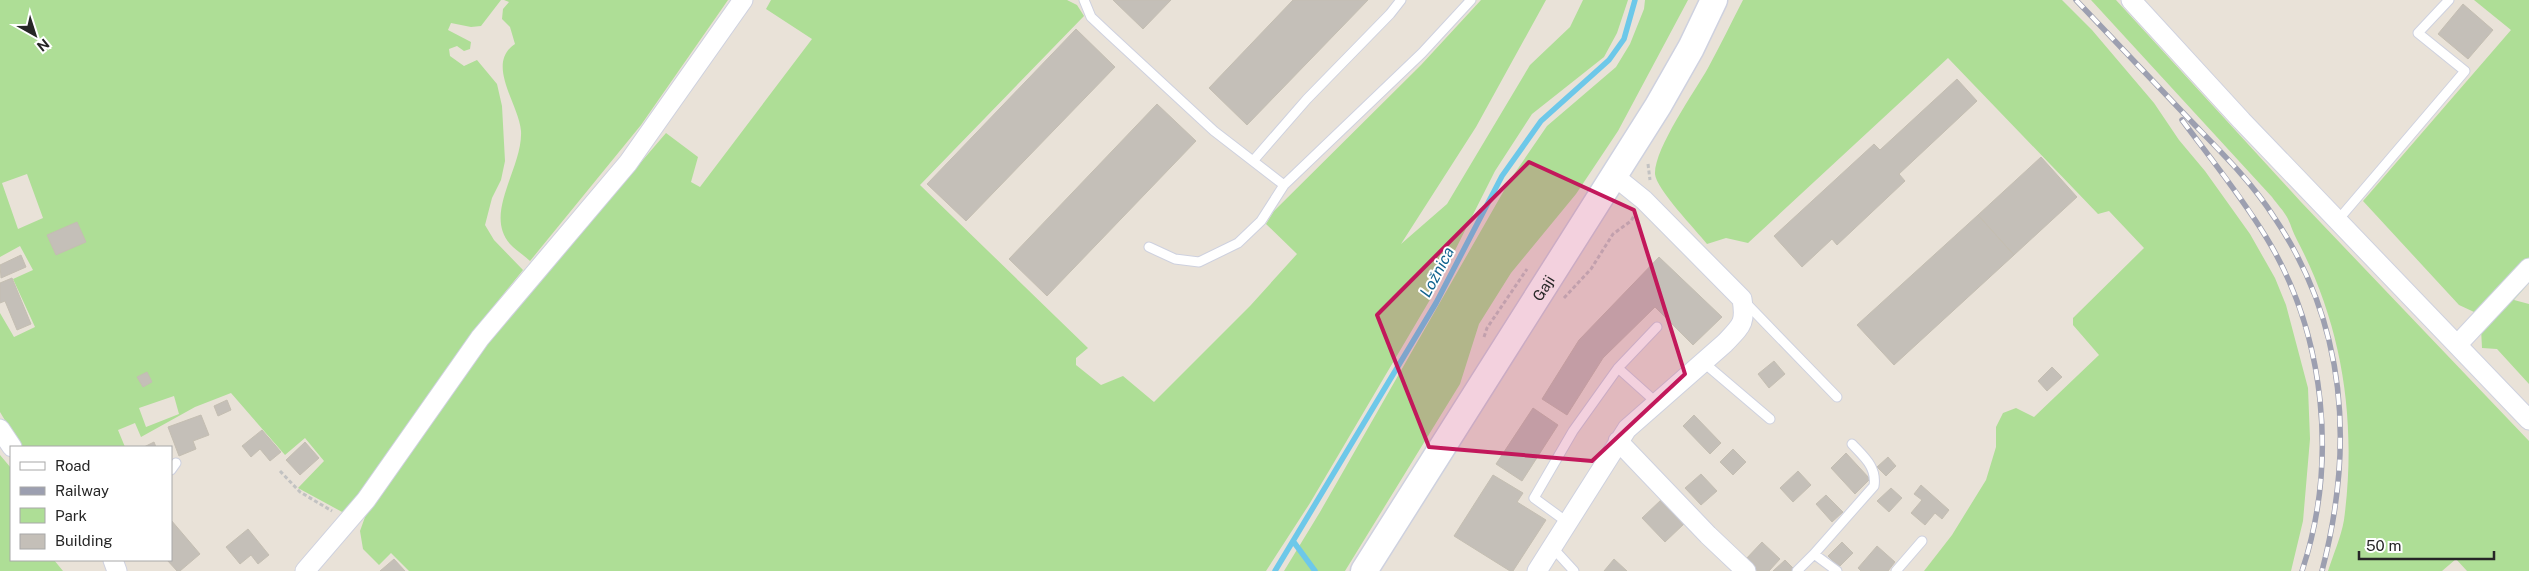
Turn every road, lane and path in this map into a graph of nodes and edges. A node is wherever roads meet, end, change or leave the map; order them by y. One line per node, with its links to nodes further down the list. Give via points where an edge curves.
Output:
1 (743, 0): 28 (street, via 628,163 480,338 366,500)
2 (1084, 0): 8 (lane, via 1091,17 1214,131)
3 (1400, 0): 8 (lane)
4 (1471, 0): 10 (lane, via 1422,53)
5 (1714, 0): 9 (street, Gaji, via 1658,106)
6 (2130, 0): 11 (street)
7 (2449, 0): 11 (lane, via 2418,33 2464,71)
8 (1253, 161): 10 (lane)
9 (1612, 175): 14 (street, via 1644,200); 34 (street, Gaji)
10 (1284, 185): 12 (lane, via 1261,221 1238,243 1199,262 1175,259)
11 (2338, 220): 16 (street)
12 (1149, 247)
13 (2529, 268): 16 (street)
14 (1742, 299): 17 (street, via 1745,317 1738,329); 19 (lane)
15 (1657, 327): 18 (lane)
16 (2458, 344): 22 (street)
17 (1704, 362): 20 (street); 21 (lane)
18 (1618, 368): 20 (lane); 29 (lane, via 1573,431 1534,498)
19 (1837, 398)
20 (1657, 403): 24 (street)
21 (1770, 419)
22 (2529, 420)
23 (0, 429): 26 (street)
24 (1618, 441): 29 (street); 37 (street)
25 (1852, 444): 32 (lane, via 1870,463 1876,476 1874,486)
26 (11, 446)
27 (280, 471): 28 (path, via 300,492)
28 (347, 522): 33 (street)
29 (1567, 522): 31 (street)
30 (1922, 541): 40 (lane)
31 (1552, 546): 35 (street); 36 (lane)
32 (1814, 554): 38 (lane); 39 (lane)
33 (305, 571)
34 (1364, 571)
35 (1537, 571)
36 (1574, 571)
37 (1746, 571)
38 (1797, 571)
39 (1837, 571)
40 (1896, 571)

